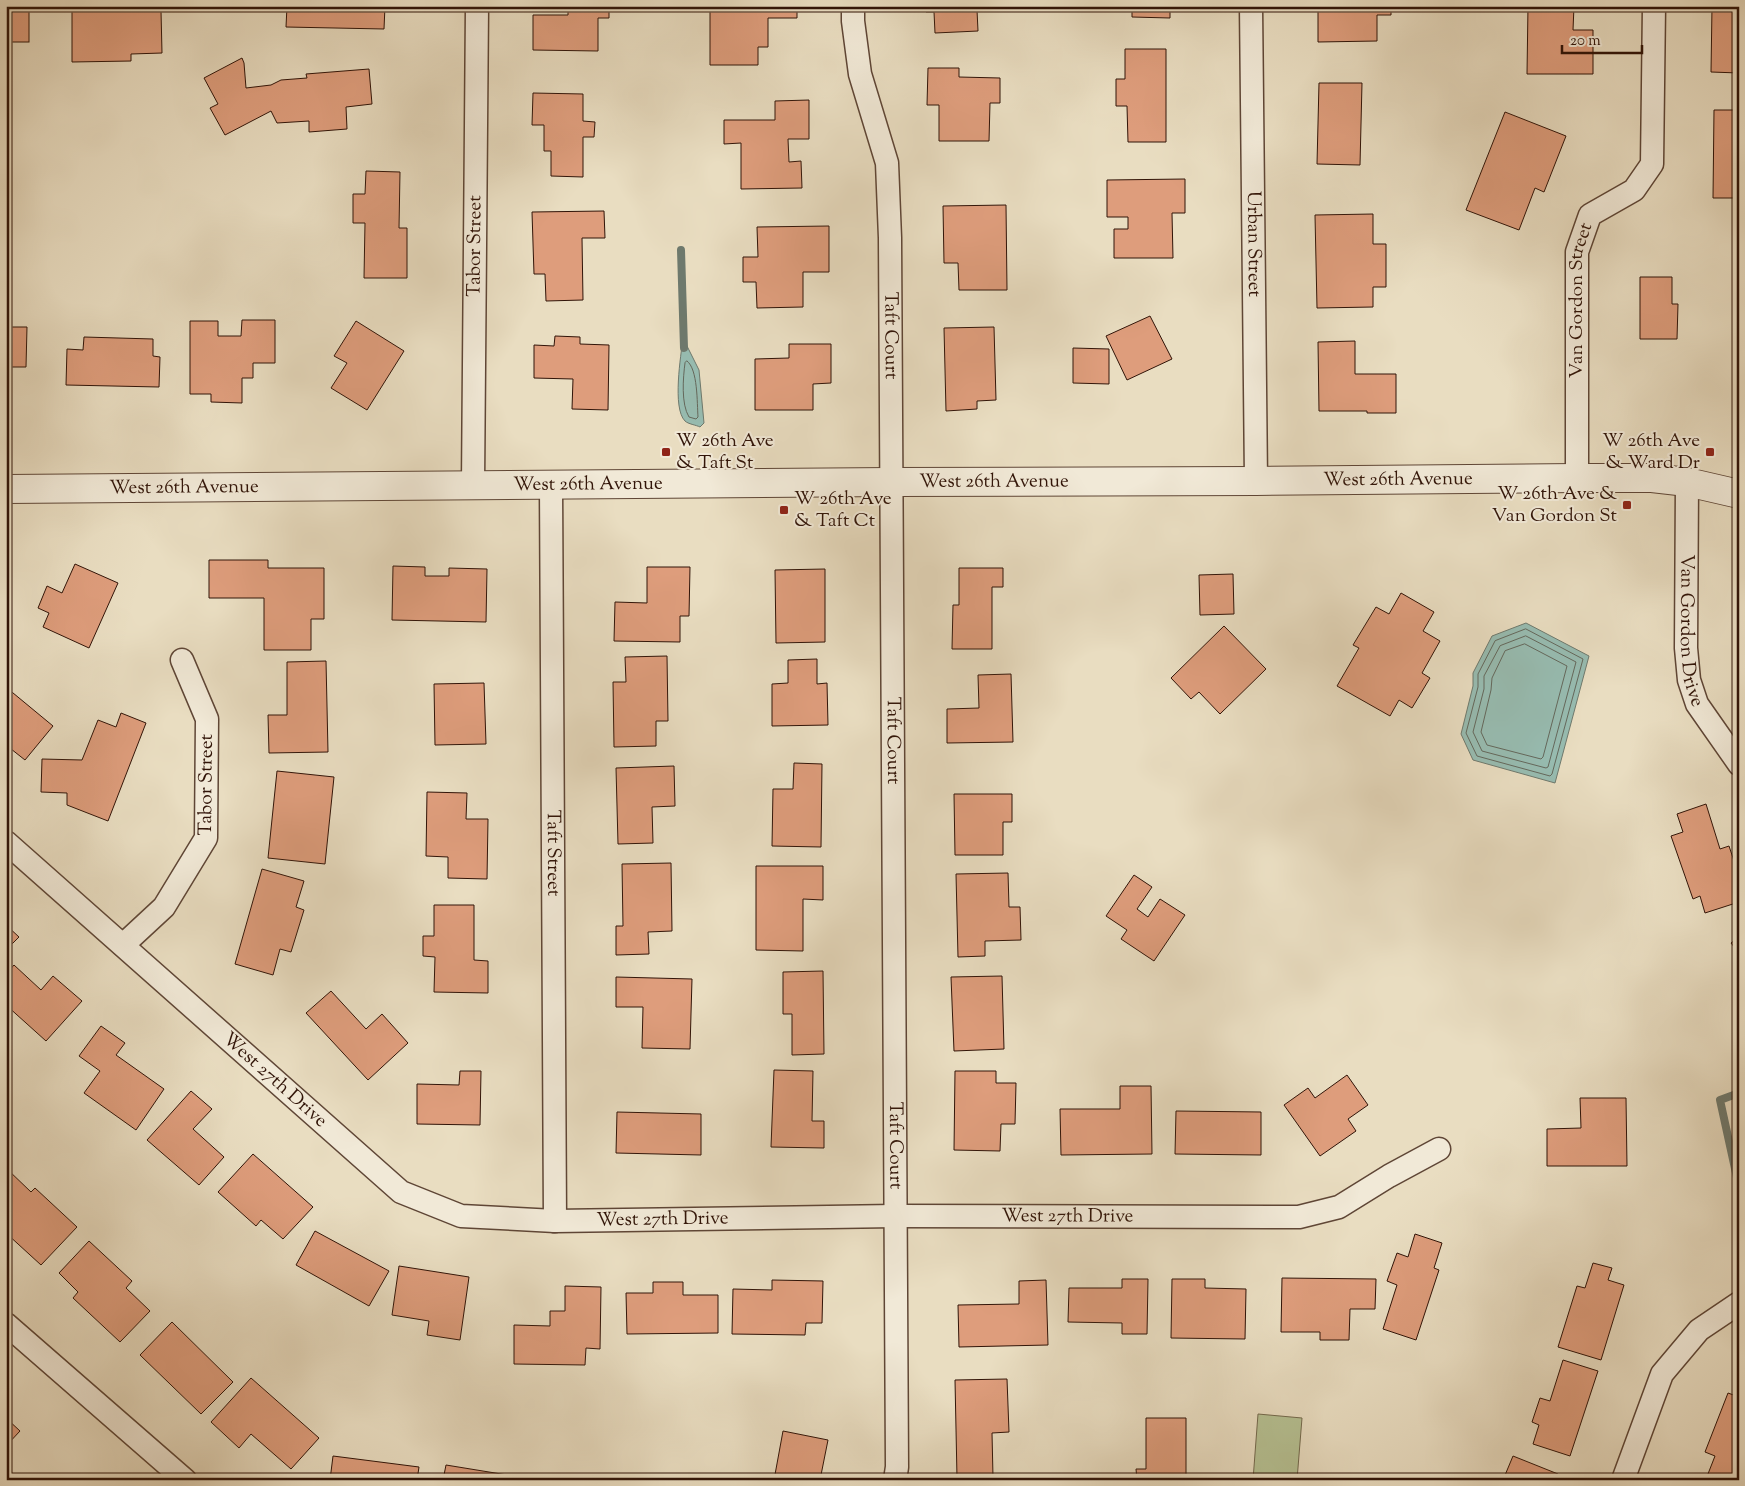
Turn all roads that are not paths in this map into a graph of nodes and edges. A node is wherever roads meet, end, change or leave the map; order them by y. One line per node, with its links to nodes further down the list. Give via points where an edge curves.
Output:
1 (477, 6): 9 (street, Tabor Street)
2 (853, 6): 7 (street, Taft Court, via 860,74 887,163)
3 (1251, 6): 6 (street, Urban Street)
4 (1654, 6): 5 (street, Van Gordon Street, via 1652,164 1634,190 1590,215 1577,252)
5 (1576, 478): 6 (street, West 26th Avenue); 8 (street, West 26th Avenue, via 1652,478)
6 (1256, 481): 7 (street, West 26th Avenue)
7 (892, 482): 10 (street, West 26th Avenue); 18 (street, Taft Court)
8 (1688, 482): 12 (street, West 26th Avenue); 14 (street, Van Gordon Drive, via 1686,648 1689,680 1697,704)
9 (472, 485): 10 (street, West 26th Avenue); 11 (street, West 26th Avenue)
10 (551, 485): 19 (street, Taft Street)
11 (6, 489)
12 (1739, 494)
13 (182, 660): 16 (street, Tabor Street, via 207,719 206,838 164,907)
14 (1739, 764)
15 (6, 842): 16 (street, West 27th Drive)
16 (124, 946): 19 (street, West 27th Drive, via 401,1192 461,1216)
17 (1439, 1149): 18 (street, West 27th Drive, via 1339,1207 1299,1217)
18 (895, 1216): 19 (street, West 27th Drive); 23 (street, Taft Court)
19 (555, 1221)
20 (1739, 1303): 24 (street, via 1699,1330 1662,1374)
21 (6, 1324): 22 (street)
22 (184, 1480)
23 (895, 1480)
24 (1623, 1480)

